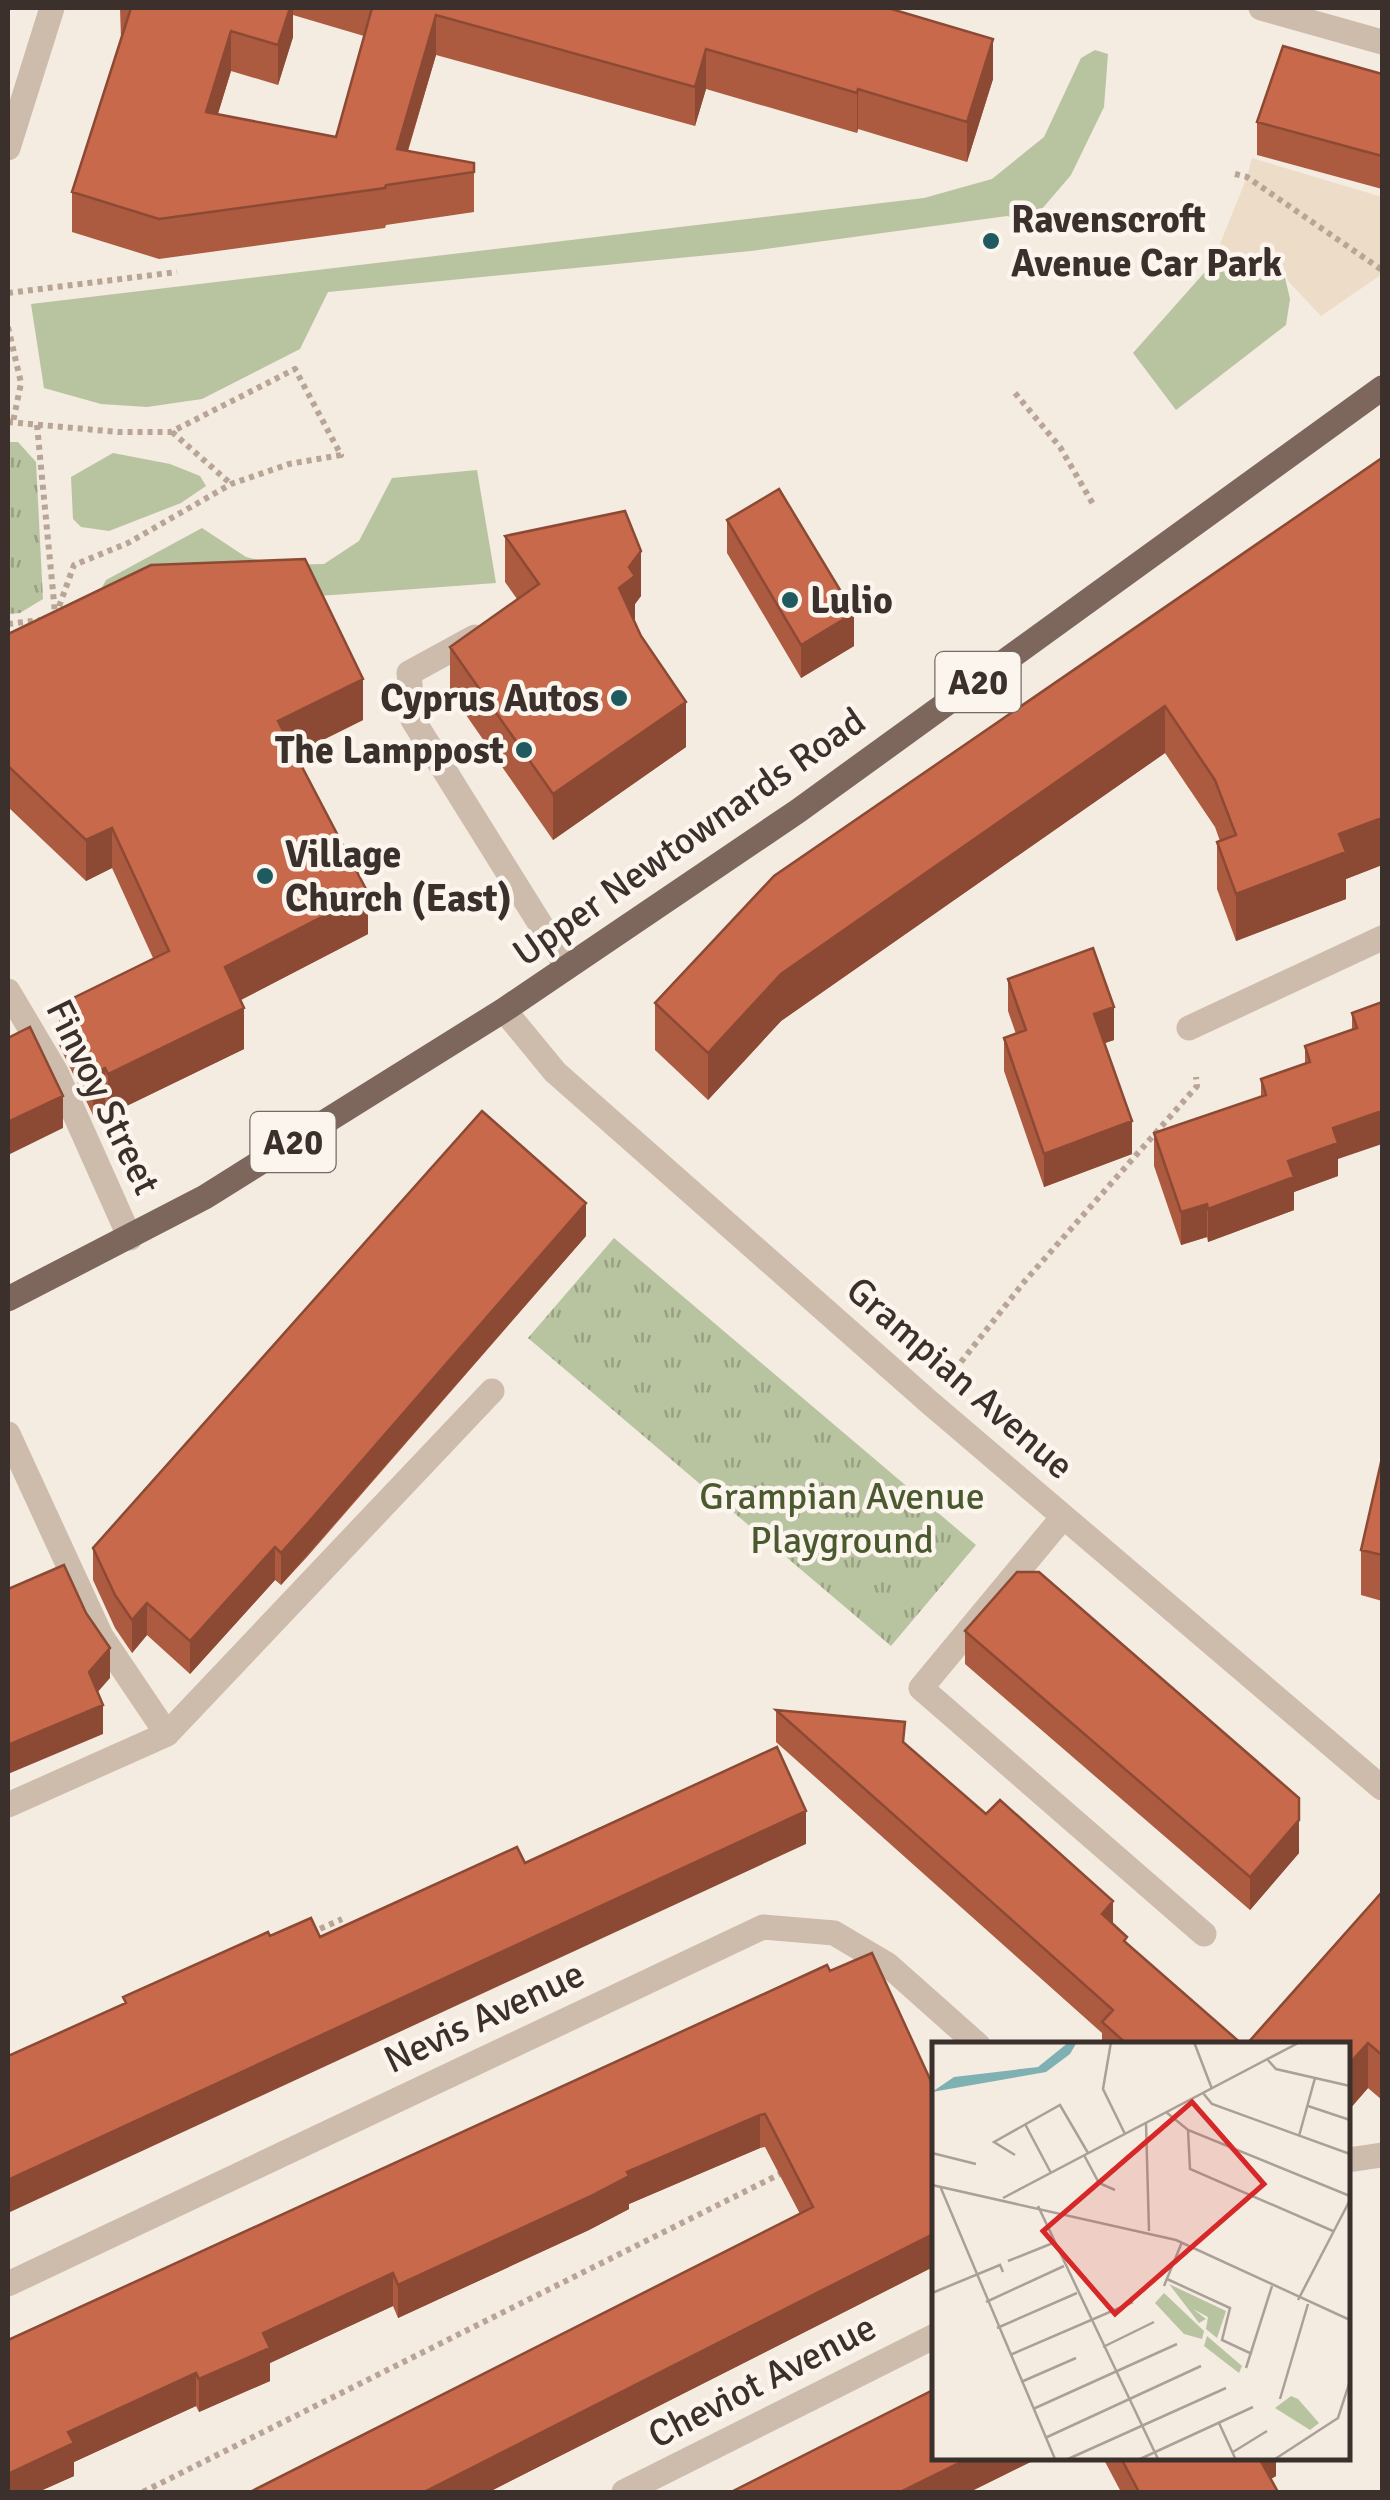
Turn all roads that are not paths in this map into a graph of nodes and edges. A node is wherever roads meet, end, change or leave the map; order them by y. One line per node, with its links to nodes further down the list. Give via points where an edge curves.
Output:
1 (52, 8): 4 (street)
2 (1262, 8): 3 (street)
3 (1382, 42)
4 (8, 148)
5 (1382, 388): 8 (main road, Upper Newtownards Road / A20, via 798,811)
6 (476, 638): 8 (street, via 409,673 413,720)
7 (1382, 938): 11 (street)
8 (567, 967): 10 (main road, Upper Newtownards Road / A20)
9 (8, 991): 12 (street, Finvoy Street, via 56,1072)
10 (504, 1010): 12 (main road, Upper Newtownards Road / A20); 16 (street, Grampian Avenue, via 555,1072)
11 (1188, 1028)
12 (130, 1238): 13 (main road, Upper Newtownards Road / A20)
13 (8, 1299)
14 (492, 1391): 17 (street)
15 (8, 1434): 17 (street, via 101,1636)
16 (1063, 1517): 18 (street, Grampian Avenue); 20 (street, via 921,1688)
17 (167, 1734): 19 (street)
18 (1382, 1788)
19 (8, 1806)
20 (1204, 1934)
21 (975, 2042): 24 (street, Nevis Avenue, via 888,1964 834,1933 763,1927)
22 (1382, 2156): 23 (street)
23 (1350, 2160)
24 (8, 2284)
25 (932, 2338): 26 (street, Cheviot Avenue)
26 (624, 2492)

